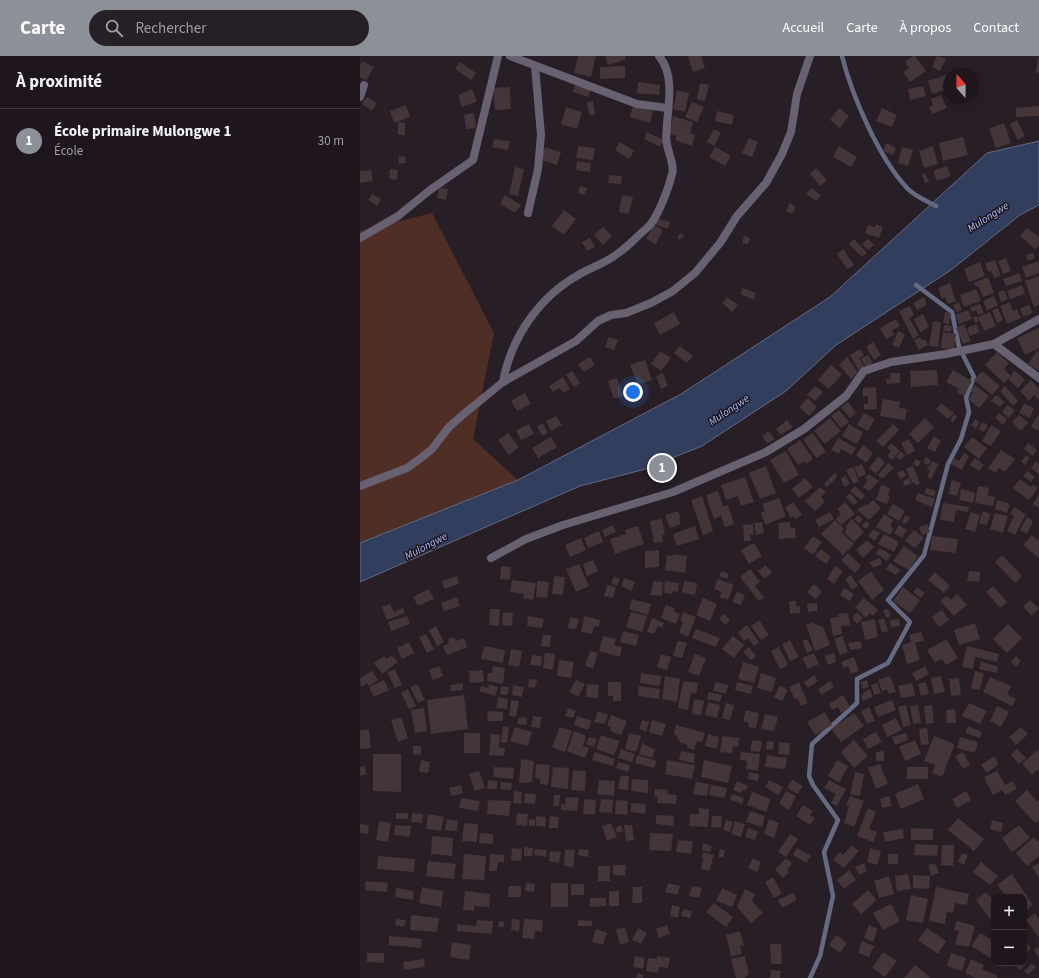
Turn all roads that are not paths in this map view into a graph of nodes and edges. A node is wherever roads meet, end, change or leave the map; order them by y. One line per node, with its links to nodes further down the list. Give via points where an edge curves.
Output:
1 (498, 56): 10 (street, via 473,160 398,216)
2 (510, 56): 5 (street)
3 (659, 56): 8 (street, via 664,62 668,77)
4 (810, 56): 14 (street, via 798,94 791,132 782,154 766,183 737,216 720,243 695,273 673,291 651,303 598,321 576,341)
5 (535, 66): 8 (street, via 637,104); 9 (street, via 541,135 538,169)
6 (364, 85): 7 (street)
7 (360, 97)
8 (668, 108): 14 (street, via 666,142 673,172 659,210 647,228 618,254 562,285 532,315 509,358)
9 (528, 213)
10 (360, 238)
11 (1039, 319): 12 (street)
12 (994, 344): 13 (street); 16 (street, via 891,362 864,371 846,396 804,429 766,452 673,492 563,525 526,539)
13 (1039, 378)
14 (503, 382): 15 (street, via 449,427 432,449 421,458 402,470)
15 (360, 486)
16 (491, 558)

